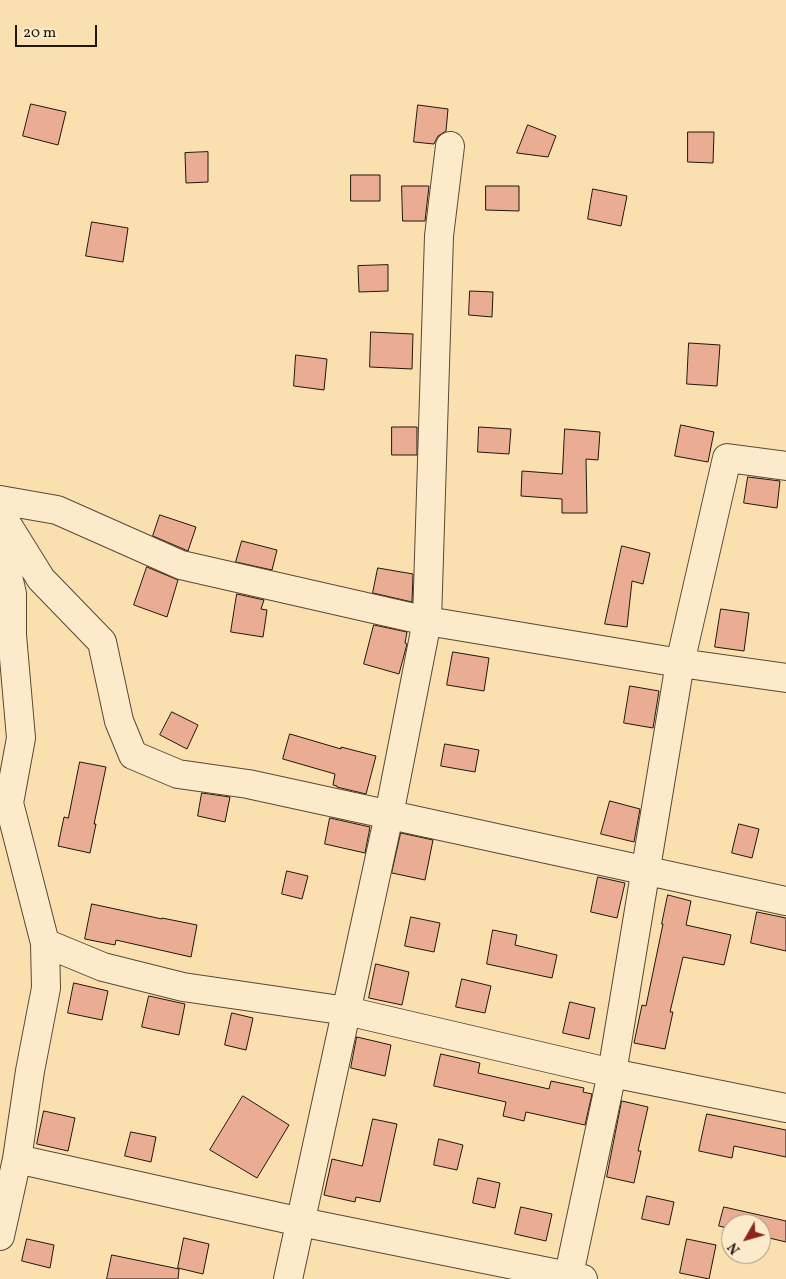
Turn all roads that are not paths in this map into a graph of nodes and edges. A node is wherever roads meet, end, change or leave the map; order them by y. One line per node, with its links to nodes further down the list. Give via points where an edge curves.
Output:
1 (450, 146): 6 (street, via 439,236)
2 (786, 466): 7 (street, via 727,458)
3 (0, 500): 6 (street, via 58,510 181,564)
4 (0, 513): 9 (street, via 40,579 102,642 119,721 133,755 178,774 248,784)
5 (0, 540): 12 (street, via 12,594 21,738 9,803)
6 (427, 621): 7 (street); 9 (street)
7 (680, 663): 8 (street); 10 (street)
8 (786, 678)
9 (389, 815): 10 (street); 13 (street)
10 (646, 871): 11 (street); 14 (street)
11 (786, 901)
12 (45, 943): 13 (street, via 103,967 183,987); 16 (street, via 46,988)
13 (347, 1011): 14 (street); 17 (street)
14 (612, 1073): 15 (street); 19 (street)
15 (786, 1108)
16 (17, 1159): 17 (street); 18 (street)
17 (301, 1222): 19 (street); 20 (street)
18 (0, 1236)
19 (573, 1278)
20 (288, 1279)

